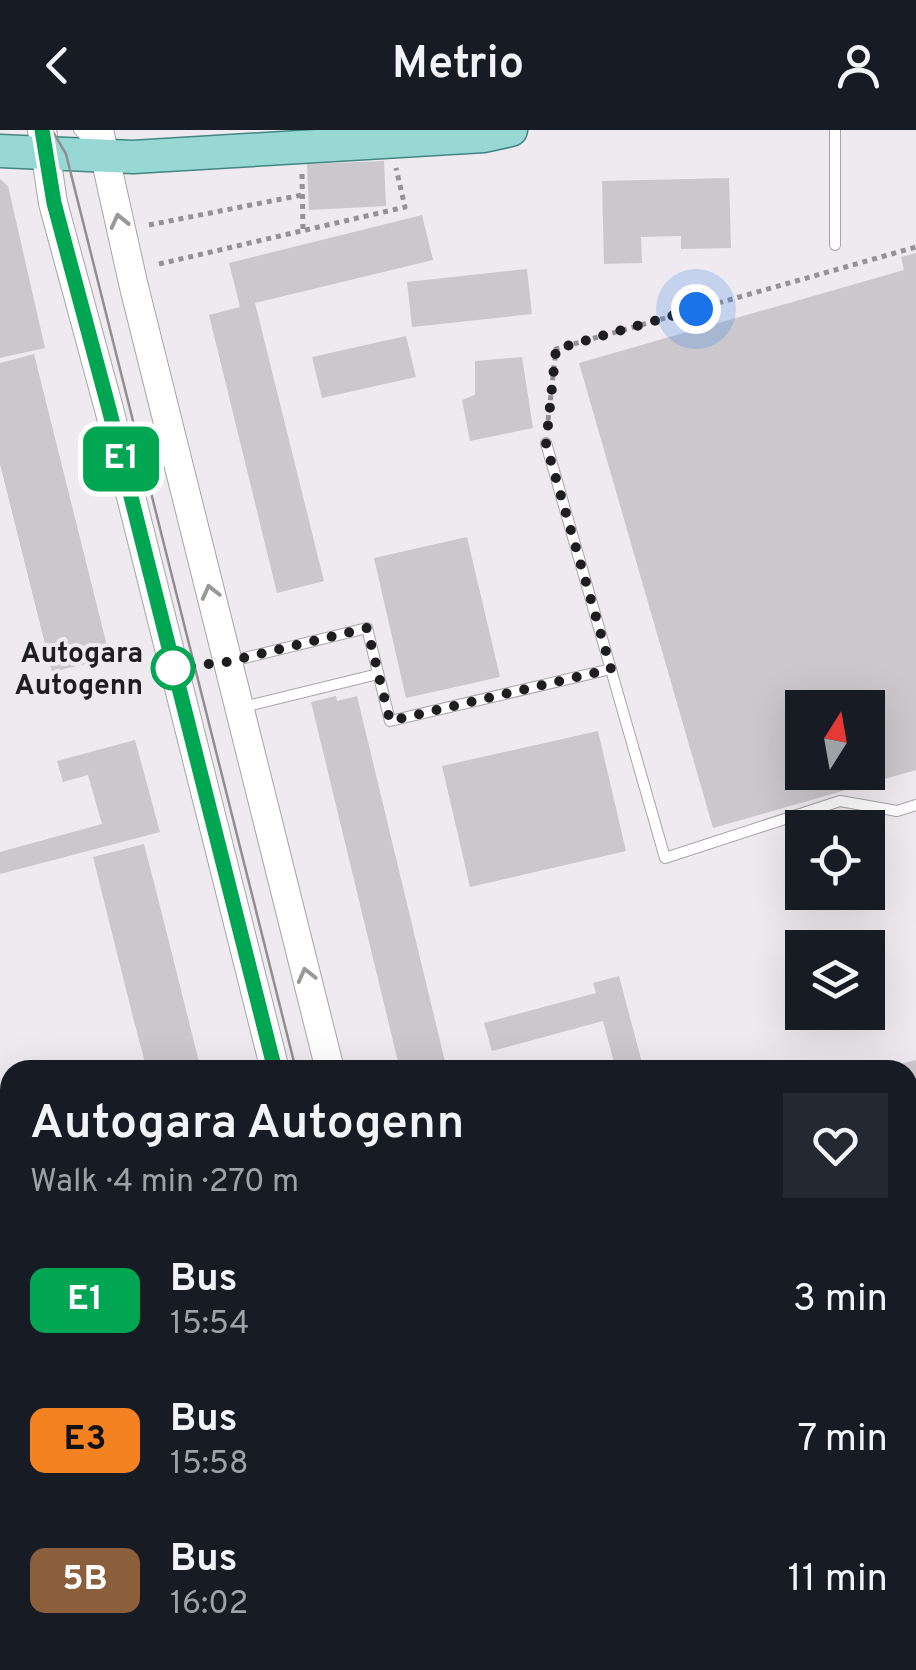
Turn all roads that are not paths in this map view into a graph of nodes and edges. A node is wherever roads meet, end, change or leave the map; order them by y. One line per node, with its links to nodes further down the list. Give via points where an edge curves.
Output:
1 (79, 130): 6 (lane)
2 (510, 130): 4 (main road)
3 (835, 130): 8 (lane)
4 (449, 134): 6 (main road, via 133,157)
5 (42, 142): 6 (main road); 7 (main road); 15 (main road)
6 (102, 143): 10 (main road, one-way to 6)
7 (0, 151)
8 (835, 244)
9 (546, 444): 11 (lane)
10 (227, 662): 12 (lane, via 367,628); 13 (main road)
11 (611, 669): 12 (lane, via 390,721); 14 (lane, via 666,858 840,801 897,811)
12 (378, 674): 13 (lane)
13 (239, 708): 16 (main road, one-way to 13)
14 (916, 806)
15 (272, 1060)
16 (327, 1060)

